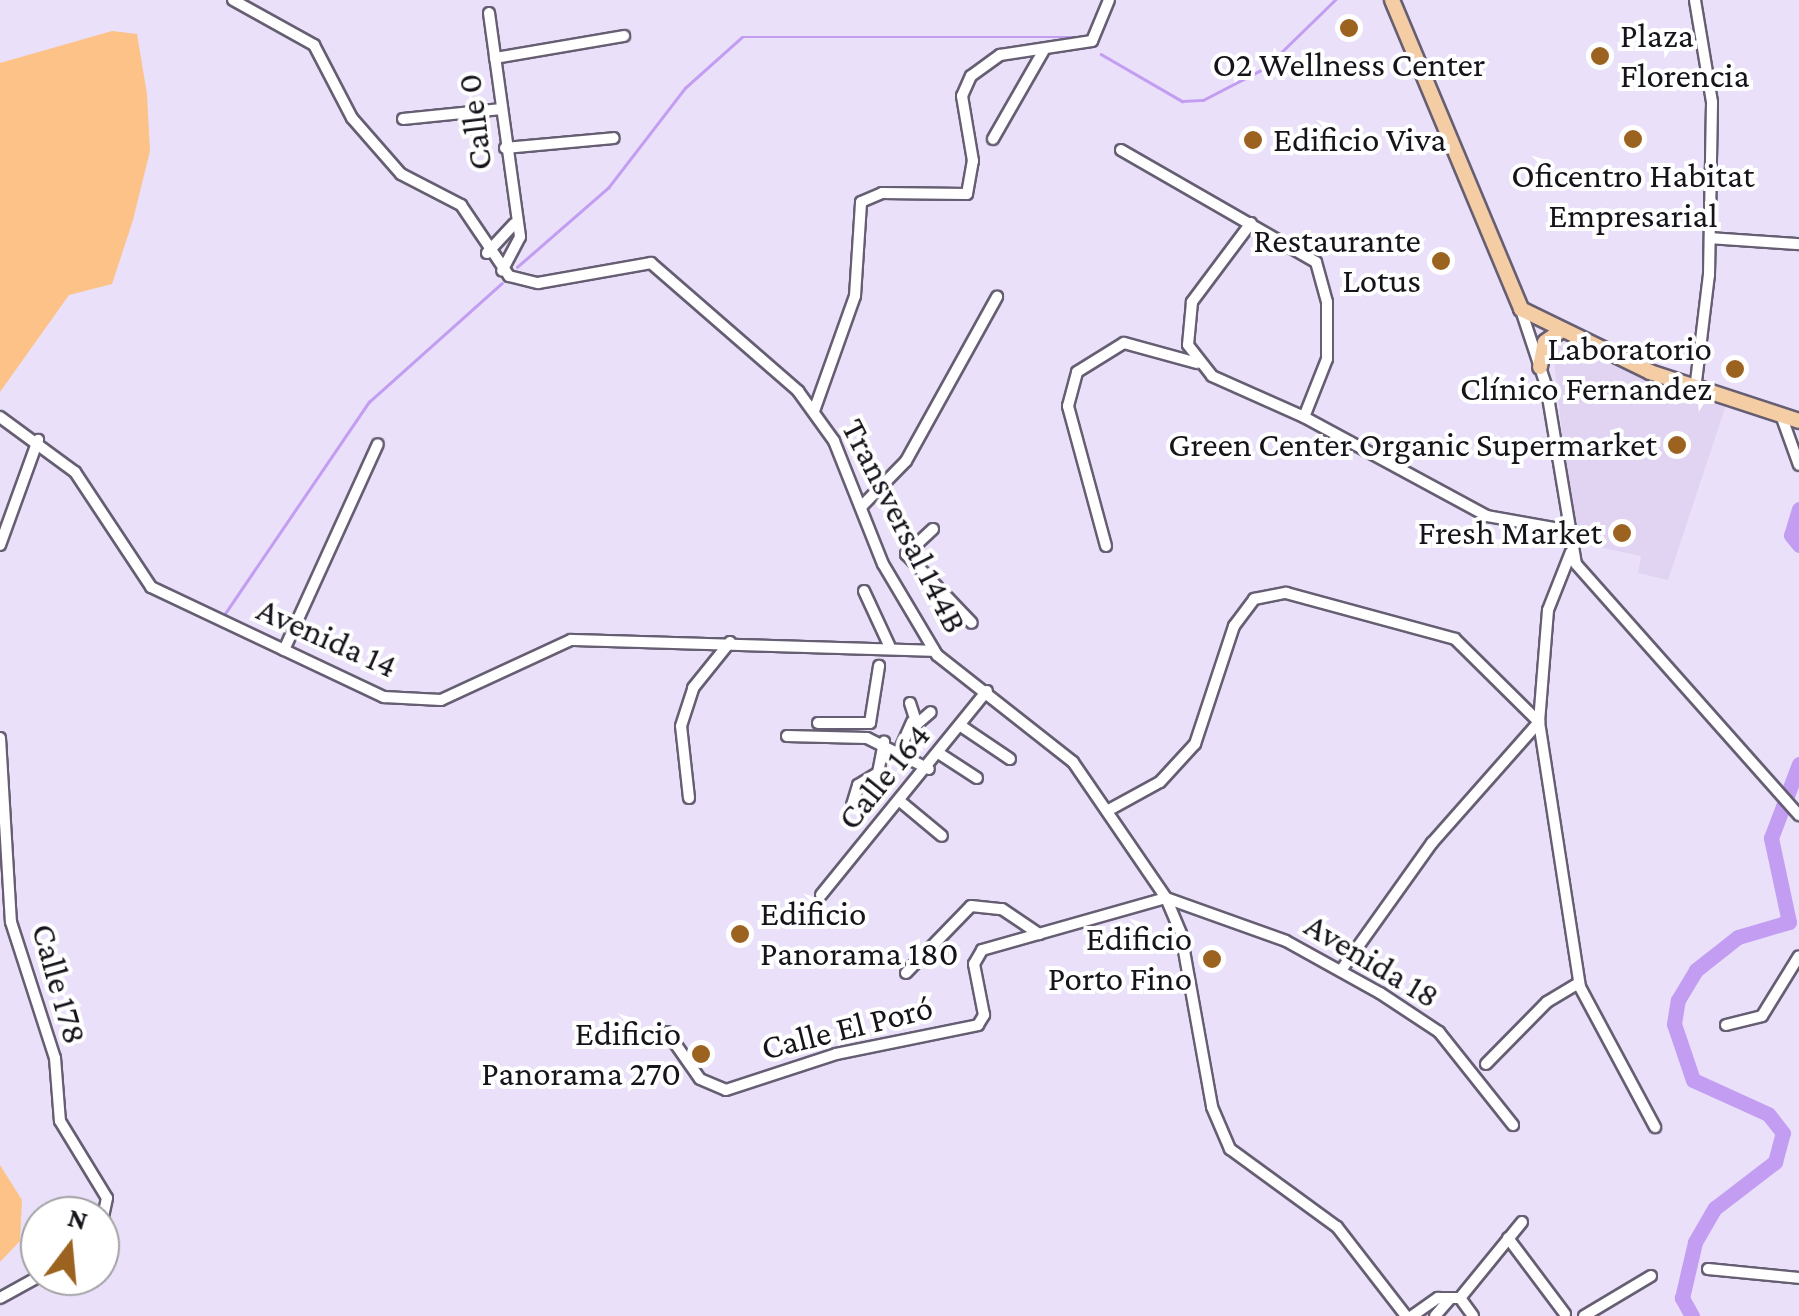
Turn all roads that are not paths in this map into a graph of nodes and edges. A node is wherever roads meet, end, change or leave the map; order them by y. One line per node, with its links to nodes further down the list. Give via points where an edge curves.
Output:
1 (233, 0): 19 (street, via 314,46 352,118 402,174 460,205)
2 (1109, 0): 7 (street, via 1092,41)
3 (1392, 0): 22 (main road)
4 (1696, 0): 17 (street, via 1712,102)
5 (489, 12): 8 (street, Calle 0)
6 (624, 36): 8 (street)
7 (1044, 50): 12 (street); 27 (street, via 1000,54 970,76 962,96 972,161 966,194 882,193 861,202 856,296)
8 (495, 58): 9 (street, Calle 0)
9 (501, 109): 10 (street); 13 (street, Calle 0)
10 (403, 119)
11 (614, 138): 13 (street)
12 (992, 139)
13 (505, 148): 16 (street, Calle 0)
14 (1121, 150): 15 (street)
15 (1251, 223): 24 (street, via 1187,312); 30 (street, via 1306,252 1323,274 1327,359)
16 (514, 224): 19 (street); 20 (street, Calle 0, via 517,248)
17 (1710, 238): 18 (street); 26 (street)
18 (1799, 244)
19 (487, 253): 20 (street)
20 (502, 271): 27 (street, Transversal 144B, via 538,283 651,263)
21 (996, 297): 35 (street, via 906,461)
22 (1521, 309): 23 (main road); 25 (street)
23 (1558, 334): 25 (main road, via 1545,342); 26 (main road)
24 (1197, 363): 30 (street); 39 (street, via 1124,343 1077,372 1068,406)
25 (1540, 367): 37 (street)
26 (1695, 390): 28 (main road)
27 (814, 411): 35 (street, Transversal 144B)
28 (1781, 416): 31 (main road); 34 (street)
29 (0, 417): 32 (street, Avenida 14)
30 (1304, 417): 37 (street, via 1487,516)
31 (1799, 420)
32 (38, 440): 38 (street); 47 (street, Avenida 14, via 98,503 150,587)
33 (378, 444): 47 (street)
34 (1799, 465)
35 (861, 507): 48 (street, Transversal 144B)
36 (933, 529): 44 (street, via 906,554)
37 (1570, 531): 40 (street)
38 (0, 545)
39 (1106, 546)
40 (1572, 552): 41 (street); 42 (street)
41 (1584, 575): 42 (street); 69 (street)
42 (1555, 585): 54 (street)
43 (864, 591): 46 (street)
44 (972, 623)
45 (730, 642): 46 (street, Avenida 14); 47 (street, Avenida 14, via 571,640 424,703 356,687); 65 (street, via 692,688 681,726)
46 (889, 645): 48 (street, Avenida 14)
47 (284, 650)
48 (934, 651): 50 (street, Transversal 144B)
49 (879, 666): 57 (street, via 870,723 822,723)
50 (987, 691): 55 (street, Calle 164); 68 (street, Transversal 144B, via 1074,762)
51 (910, 703): 53 (street)
52 (930, 712): 53 (street)
53 (912, 722): 60 (street)
54 (1538, 722): 68 (street, via 1455,639 1270,594 1242,610 1181,763); 75 (street, via 1432,842); 77 (street)
55 (960, 726): 61 (street, Calle 164); 62 (street)
56 (787, 736): 57 (street)
57 (825, 736): 59 (street)
58 (0, 738): 83 (street, Calle 178, via 11,922 56,1058 60,1121)
59 (884, 742): 60 (street); 67 (street, via 878,773 858,785)
60 (900, 749): 63 (street)
61 (940, 754): 63 (street, Calle 164); 64 (street)
62 (1010, 758)
63 (930, 768): 66 (street, Calle 164)
64 (977, 778)
65 (689, 798)
66 (901, 802): 70 (street); 71 (street, Calle 164)
67 (852, 805)
68 (1107, 812): 72 (street, Transversal 144B)
69 (1799, 815)
70 (942, 836)
71 (821, 895)
72 (1166, 898): 73 (street, Calle El Poró); 75 (street, Avenida 18); 91 (street, Transversal 144B, via 1212,1107 1230,1149 1337,1227)
73 (1039, 934): 76 (street, via 1002,909 970,906); 79 (street, Calle El Poró, via 978,954 978,1024 836,1054 726,1090 700,1079)
74 (1799, 956): 78 (street, via 1762,1016)
75 (1342, 969): 81 (street, Avenida 18, via 1439,1032)
76 (906, 973)
77 (1580, 983): 80 (street, via 1546,1002); 82 (street)
78 (1726, 1025)
79 (667, 1032)
80 (1486, 1064)
81 (1513, 1125)
82 (1655, 1127)
83 (106, 1196)
84 (1522, 1222): 85 (street)
85 (1508, 1238): 89 (street); 90 (street)
86 (1708, 1269): 88 (street)
87 (1651, 1276): 94 (street)
88 (1799, 1278)
89 (1455, 1298): 91 (street); 92 (street); 93 (street)
90 (1565, 1314)
91 (1409, 1316)
92 (1434, 1316)
93 (1473, 1316)
94 (1584, 1316)

